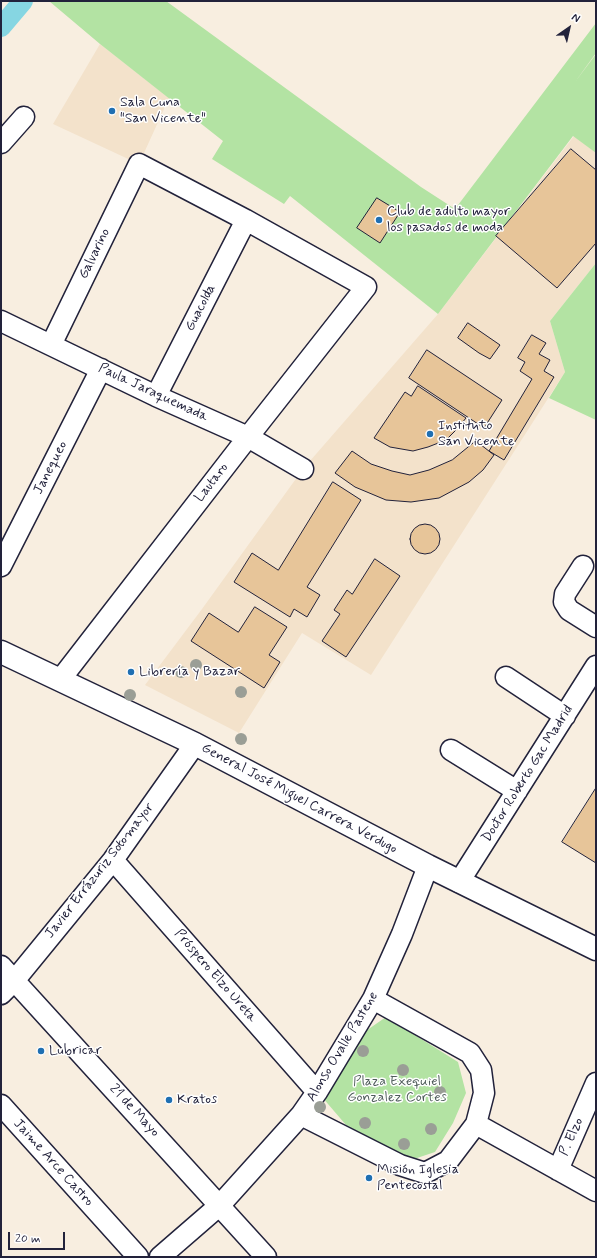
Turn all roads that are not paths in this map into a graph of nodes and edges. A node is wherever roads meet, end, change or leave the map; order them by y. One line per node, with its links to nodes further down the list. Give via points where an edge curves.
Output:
1 (24, 117): 2 (street)
2 (1, 143)
3 (246, 220): 5 (street, Galvarino, via 140,164); 7 (street, Guacolda); 8 (street, Lautaro, via 366,287)
4 (1, 322): 5 (street, Paula Jaraquemada)
5 (51, 345): 6 (street, Paula Jaraquemada)
6 (101, 369): 7 (street, Paula Jaraquemada); 10 (street, Janequeo)
7 (156, 396): 8 (street, Paula Jaraquemada)
8 (248, 437): 9 (street, Paula Jaraquemada); 16 (street, Lautaro)
9 (303, 469)
10 (1, 566)
11 (583, 566): 12 (street, via 565,594 564,602 569,610)
12 (596, 627)
13 (1, 652): 16 (street, General José Miguel Carrera Verdugo)
14 (596, 666): 17 (street, Doctor Roberto Gac Madrid)
15 (506, 677): 17 (street)
16 (60, 680): 18 (street, General José Miguel Carrera Verdugo)
17 (564, 716): 20 (street, Doctor Roberto Gac Madrid)
18 (195, 744): 21 (street, Javier Errázuriz Sotomayor); 22 (street, General José Miguel Carrera Verdugo)
19 (451, 750): 20 (street)
20 (517, 791): 23 (street, Doctor Roberto Gac Madrid)
21 (113, 860): 26 (street, Javier Errázuriz Sotomayor); 29 (street, Próspero Elzo Ureta)
22 (428, 866): 23 (street, General José Miguel Carrera Verdugo); 27 (street, Alonso Ovalle Pastene)
23 (460, 882): 24 (street, General José Miguel Carrera Verdugo)
24 (596, 949)
25 (1, 966): 26 (street, 21 de Mayo)
26 (8, 988): 35 (street, 21 de Mayo)
27 (373, 999): 29 (street, Alonso Ovalle Pastene); 32 (street, via 470,1053 481,1070 484,1093)
28 (596, 1083): 33 (street, P. Elzo)
29 (317, 1092): 31 (street, Alonso Ovalle Pastene)
30 (1, 1105): 36 (street, Jaime Arce Castro)
31 (301, 1115): 32 (street, via 400,1165 425,1173 448,1161); 35 (street, Alonso Ovalle Pastene)
32 (476, 1124): 33 (street)
33 (558, 1170): 34 (street)
34 (596, 1191)
35 (220, 1205): 37 (street, Alonso Ovalle Pastene); 38 (street, 21 de Mayo)
36 (138, 1257)
37 (160, 1257)
38 (266, 1257)

